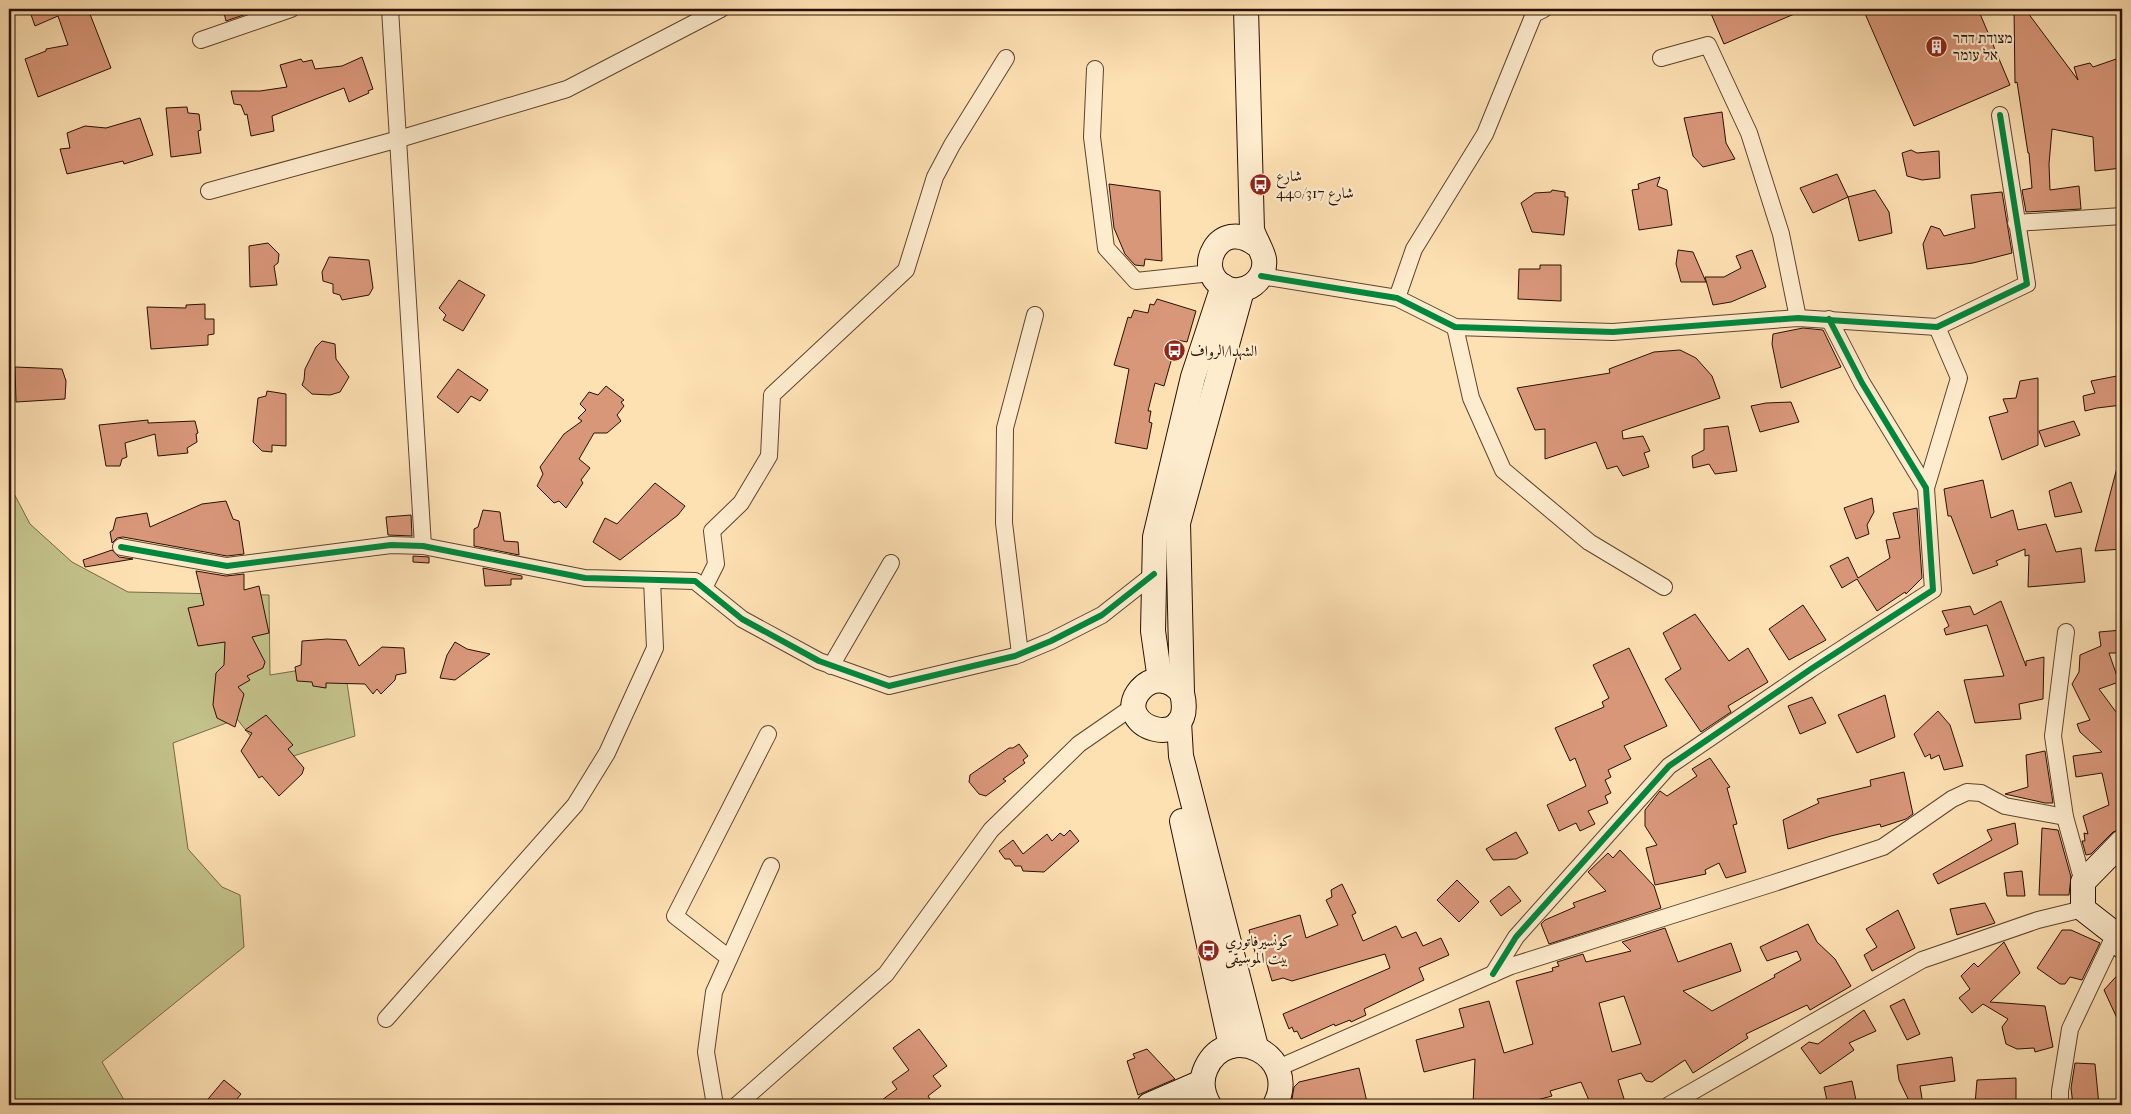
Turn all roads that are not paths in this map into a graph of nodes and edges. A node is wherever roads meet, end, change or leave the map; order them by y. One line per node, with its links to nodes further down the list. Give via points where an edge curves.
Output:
1 (291, 9): 7 (street)
2 (390, 9): 12 (street)
3 (721, 9): 12 (street, via 567,89)
4 (1234, 9): 16 (street)
5 (1246, 9): 17 (street, via 1252,230)
6 (1544, 9): 20 (street, via 1534,14 1485,134 1414,249)
7 (201, 40)
8 (1006, 58): 33 (street, via 934,177 906,270 772,395 768,456 741,503 712,531 716,564)
9 (1661, 58): 22 (street, via 1708,45 1749,132 1781,234)
10 (1095, 68): 19 (street, via 1092,137 1106,248 1136,281)
11 (2000, 115): 15 (street)
12 (399, 139): 13 (street); 27 (street)
13 (209, 191)
14 (2122, 216): 15 (street)
15 (2016, 223): 25 (street, via 2027,284)
16 (1236, 235): 17 (street); 19 (street, via 1218,242 1212,250 1210,259)
17 (1257, 245): 18 (street, via 1264,257)
18 (1261, 276): 19 (street, via 1251,286); 20 (street)
19 (1225, 283): 30 (street, via 1193,377 1155,537); 38 (street, via 1178,523)
20 (1398, 298): 24 (street)
21 (1035, 315): 35 (street, via 1006,428 1004,523)
22 (1798, 318): 23 (street); 24 (street, via 1612,332)
23 (1829, 319): 25 (street); 26 (street, via 1862,383)
24 (1455, 327): 32 (street, via 1471,398 1503,470 1589,542)
25 (1937, 327): 26 (street, via 1959,378)
26 (1926, 488): 50 (street, via 1933,590 1669,766 1516,936)
27 (422, 546): 28 (street, via 391,545 227,566); 31 (street, via 585,578)
28 (121, 547)
29 (891, 563): 36 (street)
30 (1154, 574): 35 (street, via 1102,615); 37 (street, via 1153,631)
31 (652, 580): 33 (street, via 695,581); 51 (street, via 655,648 607,753 575,805)
32 (1664, 587)
33 (704, 588): 36 (street, via 742,619)
34 (2066, 632): 43 (street, via 2053,736)
35 (1020, 654): 36 (street, via 889,686)
36 (831, 666)
37 (1160, 680): 38 (street, via 1176,686); 39 (street, via 1144,686 1138,692)
38 (1182, 694): 40 (street, via 1185,706)
39 (1134, 706): 41 (street, via 1141,722); 57 (street, via 1079,744 991,830 886,974)
40 (1179, 722): 41 (street, via 1170,728); 53 (street, via 1181,756)
41 (1153, 730): 52 (street, via 1167,755)
42 (768, 734): 49 (street, via 675,916)
43 (2065, 817): 46 (street); 50 (street, via 2005,806 1981,793 1967,792 1883,847)
44 (2122, 842): 46 (street)
45 (771, 866): 49 (street)
46 (2083, 882): 47 (street)
47 (2084, 909): 48 (street); 61 (street, via 2038,920 1922,960)
48 (2118, 940): 62 (street, via 2070,1028)
49 (729, 958): 56 (street, via 714,992 706,1052)
50 (1493, 974): 54 (street)
51 (386, 1019)
52 (1231, 1046): 53 (street); 55 (street, via 1209,1062)
53 (1256, 1047): 54 (street, via 1270,1056)
54 (1278, 1068): 60 (street, via 1282,1083)
55 (1202, 1082): 58 (street); 59 (street)
56 (715, 1105)
57 (737, 1105)
58 (1149, 1105)
59 (1209, 1105)
60 (1275, 1105)
61 (1669, 1105)
62 (2060, 1105)

